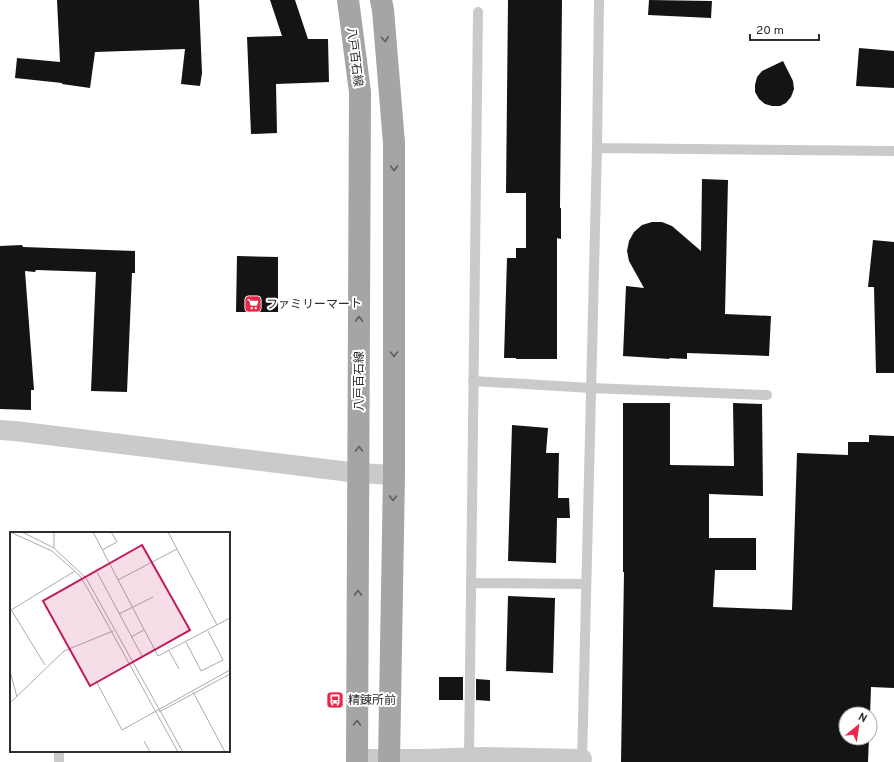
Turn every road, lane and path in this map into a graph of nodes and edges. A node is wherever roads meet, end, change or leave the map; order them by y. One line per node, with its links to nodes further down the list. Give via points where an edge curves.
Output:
1 (348, 0): 11 (main road, 八戸百石線, one-way to 1, via 360,92)
2 (381, 0): 12 (main road, one-way to 12, via 394,143)
3 (599, 0): 5 (lane)
4 (478, 12): 7 (lane)
5 (597, 148): 6 (lane); 8 (lane)
6 (894, 151)
7 (473, 382): 8 (lane); 13 (lane)
8 (591, 388): 9 (lane); 14 (lane)
9 (767, 395)
10 (0, 430): 11 (street)
11 (358, 473): 12 (street); 16 (main road, 八戸百石線, one-way to 11)
12 (394, 475): 17 (main road, one-way to 17)
13 (471, 583): 14 (lane); 15 (lane)
14 (586, 584): 18 (lane)
15 (469, 757): 17 (street); 18 (street)
16 (357, 760): 17 (street)
17 (389, 760)
18 (582, 760)

